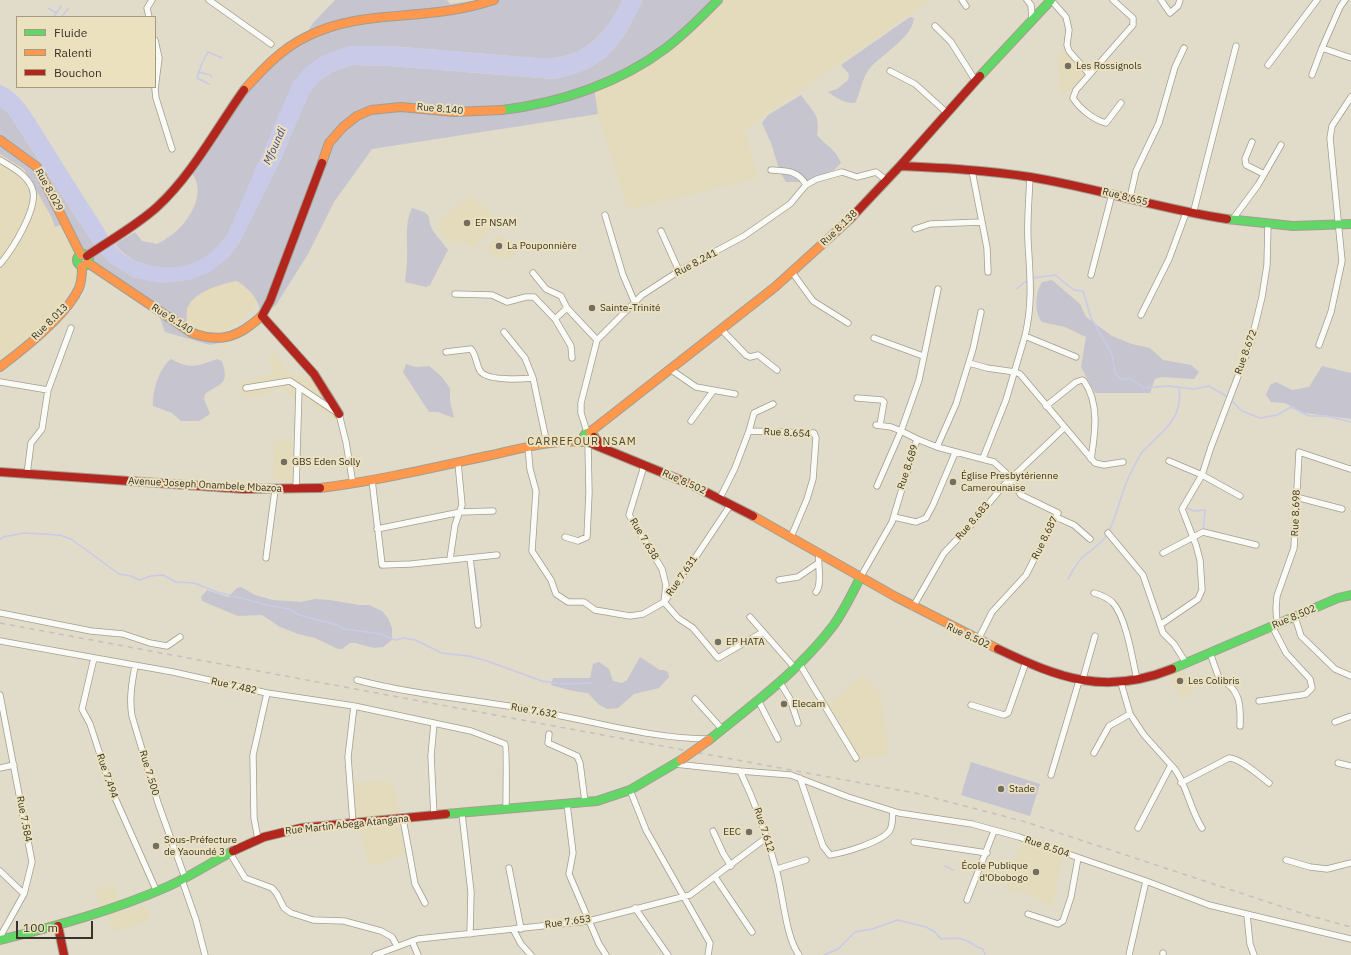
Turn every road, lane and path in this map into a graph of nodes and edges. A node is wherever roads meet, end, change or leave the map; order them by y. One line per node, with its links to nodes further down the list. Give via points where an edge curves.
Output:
1 (152, 0): 14 (street, via 147,8)
2 (209, 0): 18 (street)
3 (494, 0): 56 (main road, via 461,9 369,16 342,22 304,38 268,64 241,93 165,199)
4 (718, 0): 69 (main road, Rue 8.140, via 665,49 628,72 572,96 522,107 478,112 382,106 354,117 340,128 328,143 270,301)
5 (962, 0): 13 (street)
6 (1027, 0): 15 (street, via 1031,5)
7 (1051, 0): 15 (main road, Rue 8.138); 25 (street, via 1066,17 1069,51)
8 (1113, 0): 25 (street, via 1134,21)
9 (1161, 0): 10 (street, via 1170,13 1178,6)
10 (1180, 0)
11 (1317, 0): 23 (street)
12 (1345, 0): 21 (street)
13 (966, 6)
14 (149, 16)
15 (1032, 20): 27 (main road, Rue 8.138)
16 (935, 26): 27 (street, via 951,42)
17 (156, 44): 28 (street, via 159,58)
18 (271, 44)
19 (1236, 46): 47 (street)
20 (1184, 48): 46 (street, via 1175,67 1160,123 1136,171)
21 (1322, 48): 22 (street); 26 (street)
22 (1351, 58)
23 (1268, 65)
24 (890, 71): 32 (street, via 915,84)
25 (1089, 74): 31 (street, via 1074,94 1076,104 1106,123)
26 (1312, 75)
27 (975, 80): 32 (main road, Rue 8.138)
28 (156, 81)
29 (155, 88): 36 (street)
30 (1351, 97): 53 (street, via 1332,126 1330,138)
31 (1121, 103)
32 (946, 112): 38 (main road, Rue 8.138)
33 (0, 140): 56 (main road, Rue 8.029, via 37,167)
34 (1252, 142): 41 (street, via 1245,159 1246,165)
35 (1281, 145): 41 (street)
36 (172, 149)
37 (0, 160): 57 (street, via 24,176 33,189 34,196 19,236)
38 (900, 166): 40 (main road, Rue 8.655); 43 (main road, Rue 8.138)
39 (771, 170): 44 (street, via 796,173 802,177)
40 (972, 171): 42 (main road, Rue 8.655); 50 (street)
41 (1264, 174): 49 (street)
42 (1030, 177): 45 (main road, Rue 8.655); 75 (street, via 1028,217 1032,273)
43 (886, 180): 44 (street, Rue 8.241, via 876,172 857,177 842,172); 59 (main road, Rue 8.138, via 845,224)
44 (806, 185): 58 (street, Rue 8.241, via 790,204 744,236)
45 (1112, 194): 46 (main road, Rue 8.655); 62 (street)
46 (1130, 198): 47 (main road, Rue 8.655)
47 (1189, 214): 49 (main road, Rue 8.655); 68 (street)
48 (605, 215): 65 (street, via 623,274)
49 (1232, 220): 51 (main road, Rue 8.655)
50 (982, 222): 54 (street, via 930,224); 60 (street)
51 (1268, 223): 53 (main road, Rue 8.655); 118 (street, Rue 8.672, via 1267,265 1259,316 1245,361 1235,380)
52 (1351, 224): 53 (main road, Rue 8.655)
53 (1339, 226): 78 (street, via 1342,261 1331,312)
54 (915, 229)
55 (661, 231): 58 (street)
56 (85, 260): 69 (main road, Rue 8.140, via 192,333 207,338 221,338 241,333); 84 (main road, Rue 8.013, via 79,288 70,301 34,338)
57 (0, 264)
58 (679, 271): 65 (street, Rue 8.241, via 653,287)
59 (792, 272): 71 (street, via 813,301); 73 (main road, Rue 8.138)
60 (988, 272)
61 (533, 273): 66 (street, via 546,289 561,296)
62 (1091, 275)
63 (938, 289): 80 (street, Rue 8.689)
64 (455, 294): 70 (street, via 492,295 507,302 534,297)
65 (635, 303): 77 (street, Rue 8.241)
66 (567, 308): 70 (street); 77 (street)
67 (981, 312): 83 (street)
68 (1141, 315)
69 (262, 316): 98 (main road, via 309,366 323,384)
70 (555, 319): 82 (street, via 571,346)
71 (848, 323)
72 (71, 328): 92 (street)
73 (721, 329): 85 (main road, Rue 8.138); 86 (street, via 746,355 750,357 758,354)
74 (504, 332): 88 (street, via 525,358)
75 (1025, 336): 81 (street); 87 (street)
76 (874, 338): 80 (street)
77 (597, 340): 103 (street, via 581,403 581,413)
78 (1319, 345)
79 (446, 352): 88 (street, via 471,349 481,371 488,375 511,379)
80 (923, 356): 102 (street, Rue 8.689, via 915,394)
81 (1076, 357)
82 (572, 358)
83 (969, 363): 87 (street); 107 (street, via 956,404)
84 (0, 367)
85 (670, 369): 93 (street, via 690,384); 103 (main road, Rue 8.138, via 599,426)
86 (777, 370)
87 (1015, 372): 97 (street, via 1024,378); 109 (street)
88 (533, 378): 105 (street)
89 (0, 382): 92 (street)
90 (246, 388): 91 (street, via 290,381)
91 (299, 388): 98 (street); 123 (street)
92 (48, 390): 117 (street, via 42,429 31,443)
93 (713, 391): 94 (street); 99 (street)
94 (735, 394)
95 (857, 398): 102 (street, via 882,400 884,402 878,425)
96 (774, 404): 101 (street, via 754,413)
97 (1046, 406): 100 (street); 110 (street, via 1076,382 1084,381 1095,411)
98 (339, 414): 121 (street)
99 (692, 421)
100 (1064, 428): 110 (street); 120 (street, Rue 8.683)
101 (749, 431): 127 (street, Rue 8.654); 137 (street, Rue 8.654, via 811,432 816,435 813,479)
102 (901, 432): 104 (street, Rue 8.689); 122 (street)
103 (589, 438): 105 (main road, Avenue Joseph Onambele Mbazoa); 114 (main road, Rue 8.502, via 605,449); 136 (street, via 587,537 578,541)
104 (917, 440): 107 (street, Rue 8.687); 132 (street, Rue 8.689)
105 (547, 444): 106 (main road, Avenue Joseph Onambele Mbazoa)
106 (528, 447): 113 (main road, Avenue Joseph Onambele Mbazoa); 153 (street, Rue 7.631, via 536,491 531,549 556,594 568,602 584,602 595,610 630,616 643,614)
107 (937, 447): 108 (street, Rue 8.687)
108 (954, 453): 109 (street, Rue 8.687); 132 (street, via 934,505 926,518 916,522)
109 (982, 458): 120 (street, Rue 8.687, via 999,464)
110 (1091, 459): 112 (street, via 1104,465)
111 (1169, 461): 118 (street)
112 (1123, 462)
113 (458, 463): 119 (main road, Avenue Joseph Onambele Mbazoa); 131 (street)
114 (644, 466): 127 (main road, Rue 8.502); 153 (street, Rue 7.638, via 629,515 662,569 666,586)
115 (1350, 469): 126 (street, Rue 8.698, via 1299,452)
116 (0, 472): 117 (main road, Avenue Joseph Onambele Mbazoa)
117 (27, 474): 124 (main road, Avenue Joseph Onambele Mbazoa)
118 (1202, 475): 125 (street); 138 (street, Rue 8.672, via 1182,509)
119 (372, 480): 121 (main road, Avenue Joseph Onambele Mbazoa); 134 (street)
120 (1010, 480): 133 (street, Rue 8.687, via 1021,495 1058,513); 154 (street, Rue 8.683, via 942,556)
121 (353, 484): 123 (main road, Avenue Joseph Onambele Mbazoa)
122 (877, 486)
123 (296, 489): 124 (main road, Avenue Joseph Onambele Mbazoa)
124 (275, 490): 144 (street)
125 (1240, 496)
126 (1296, 497): 129 (street); 160 (street, Rue 8.698, via 1294,548 1277,596)
127 (720, 498): 128 (main road, Rue 8.502)
128 (731, 504): 137 (main road, Rue 8.502); 153 (street, Rue 7.631)
129 (1342, 509)
130 (493, 511): 131 (street)
131 (461, 512): 134 (street); 146 (street, via 455,525)
132 (894, 517): 148 (street, Rue 8.689)
133 (1056, 517): 139 (street, via 1074,526); 164 (street, Rue 8.687, via 1026,575 992,612)
134 (377, 528): 146 (street, via 382,564 411,564)
135 (1108, 533): 159 (street, via 1143,575)
136 (566, 537)
137 (791, 537): 141 (main road, Rue 8.502)
138 (1193, 537): 140 (street, via 1203,532); 142 (street); 159 (street, via 1200,560 1201,593 1198,599)
139 (1090, 539)
140 (1256, 545)
141 (819, 553): 147 (street); 148 (main road, Rue 8.502)
142 (1163, 553)
143 (497, 555): 145 (street)
144 (266, 558)
145 (470, 558): 146 (street); 158 (street)
146 (450, 559)
147 (817, 564): 149 (street, via 798,577); 150 (street, via 819,587)
148 (860, 578): 154 (main road, Rue 8.502); 170 (main road, Rue Martin Abega Atangana, via 830,630)
149 (779, 580)
150 (816, 592)
151 (1094, 594): 174 (street, via 1114,604 1129,643)
152 (1351, 594): 156 (main road, Rue 8.502)
153 (664, 602): 161 (street, via 678,618 693,628 716,658)
154 (913, 607): 164 (main road, Rue 8.502, via 946,626)
155 (0, 613): 163 (street, via 90,631 123,634 167,646)
156 (1295, 616): 160 (main road, Rue 8.502); 172 (street, via 1301,636 1335,669)
157 (750, 617): 161 (street)
158 (478, 625)
159 (1160, 625): 169 (street, via 1163,633 1174,644)
160 (1275, 625): 166 (main road, Rue 8.502); 182 (street, via 1286,653 1310,679 1312,688 1306,694)
161 (763, 632): 170 (street)
162 (1095, 636): 176 (street)
163 (180, 637)
164 (978, 640): 168 (main road, Rue 8.502)
165 (0, 641): 167 (street, Rue 7.482)
166 (1210, 653): 169 (main road, Rue 8.502); 191 (street, via 1219,678 1230,684 1241,705)
167 (94, 658): 171 (street, Rue 7.482); 238 (street, Rue 7.494, via 82,711 90,724 122,818)
168 (1026, 662): 176 (main road, Rue 8.502); 183 (street, via 1008,714)
169 (1186, 663): 174 (main road, Rue 8.502)
170 (796, 665): 175 (main road, Rue Martin Abega Atangana); 197 (street)
171 (135, 666): 178 (street, Rue 7.482); 236 (street, Rue 7.500, via 131,687 132,716)
172 (1351, 676)
173 (357, 680): 195 (street, Rue 7.632, via 408,691 552,713 676,738)
174 (1137, 680): 177 (main road, Rue 8.502)
175 (779, 681): 181 (main road, Rue Martin Abega Atangana); 190 (street, via 790,699)
176 (1080, 682): 177 (main road, Rue 8.502); 205 (street)
177 (1121, 683): 185 (street)
178 (267, 693): 184 (street, Rue 7.482); 223 (street, via 253,755 254,818)
179 (0, 695): 186 (street, Rue 7.584)
180 (694, 699): 192 (street)
181 (758, 700): 192 (main road, Rue Martin Abega Atangana); 194 (street)
182 (1259, 701)
183 (971, 705)
184 (354, 706): 189 (street, Rue 7.482); 217 (street, via 348,757)
185 (1130, 714): 196 (street, via 1109,726); 201 (street, via 1144,735)
186 (2, 716): 200 (street, Rue 7.584)
187 (1351, 716): 188 (street)
188 (1335, 722)
189 (434, 723): 212 (street, Rue 7.482, via 471,731 502,742 506,746); 215 (street, via 431,756)
190 (798, 723)
191 (1240, 726)
192 (722, 729): 195 (main road, Rue Martin Abega Atangana)
193 (549, 734): 210 (street, Rue 7.632, via 548,743 577,756)
194 (778, 739)
195 (710, 740): 198 (main road, Rue Martin Abega Atangana, bridge)
196 (1094, 753)
197 (856, 758)
198 (678, 762): 204 (street); 209 (main road, Rue Martin Abega Atangana)
199 (1338, 763): 202 (street)
200 (14, 765): 203 (street); 239 (street, Rue 7.584, via 32,862)
201 (1171, 765): 207 (street, via 1175,768); 218 (street)
202 (1351, 766)
203 (0, 768)
204 (740, 770): 206 (street, Rue 8.504, via 779,773); 222 (street, Rue 7.612, via 754,801)
205 (1051, 775)
206 (800, 778): 213 (street, Rue 8.504); 213 (street, via 823,846 830,855 860,847 887,834 891,828)
207 (1181, 783): 208 (street, via 1232,758); 219 (street, via 1191,810)
208 (1269, 783)
209 (630, 790): 210 (main road, Rue Martin Abega Atangana, via 608,798); 240 (street, via 646,830)
210 (585, 802): 211 (main road, Rue Martin Abega Atangana)
211 (567, 804): 212 (main road, Rue Martin Abega Atangana); 246 (street, via 573,853 569,874)
212 (506, 809): 214 (main road, Rue Martin Abega Atangana)
213 (893, 812): 221 (street, Rue 8.504, via 972,824)
214 (462, 814): 215 (main road, Rue Martin Abega Atangana); 251 (street, via 471,892)
215 (434, 816): 216 (main road, Rue Martin Abega Atangana)
216 (403, 819): 217 (main road, Rue Martin Abega Atangana); 242 (street, via 415,884)
217 (353, 823): 223 (main road, Rue Martin Abega Atangana, via 289,830)
218 (1138, 828)
219 (1202, 828)
220 (713, 831): 231 (street)
221 (994, 831): 226 (street); 227 (street, Rue 8.504)
222 (766, 838): 231 (street, Rue 7.653); 233 (street, Rue 7.612)
223 (258, 839): 225 (main road, Rue Martin Abega Atangana)
224 (914, 842): 226 (street)
225 (230, 853): 236 (main road, Rue Martin Abega Atangana); 256 (street, via 245,878 272,888 284,908 291,913 313,920 344,921 381,931 392,937)
226 (986, 853): 241 (street)
227 (1078, 858): 237 (street, Rue 8.504); 244 (street, via 1071,897 1063,921 1058,924)
228 (806, 860): 233 (street)
229 (1286, 860): 230 (street, via 1327,869)
230 (1351, 863)
231 (731, 866): 235 (street, Rue 7.653)
232 (508, 868): 248 (street)
233 (777, 869): 265 (street, Rue 7.612, via 792,939)
234 (0, 871): 239 (street)
235 (716, 877): 240 (street, Rue 7.653); 250 (street)
236 (183, 879): 238 (main road, Rue Martin Abega Atangana); 258 (street, Rue 7.500)
237 (1146, 881): 245 (street, Rue 8.504, via 1209,905); 266 (street)
238 (157, 892): 247 (main road, Rue Martin Abega Atangana)
239 (24, 894): 252 (street, Rue 7.584)
240 (685, 897): 243 (street, Rue 7.653); 264 (street, via 710,943)
241 (968, 900)
242 (425, 903)
243 (635, 908): 246 (street, Rue 7.653); 263 (street)
244 (1028, 914)
245 (1247, 916): 253 (street, Rue 8.504, via 1280,921); 267 (street, via 1248,934)
246 (589, 921): 248 (street, Rue 7.653); 262 (street)
247 (58, 926): 254 (main road, Rue Martin Abega Atangana); 257 (main road)
248 (520, 929): 249 (street, Rue 7.653)
249 (513, 930): 251 (street, Rue 7.653); 261 (street)
250 (752, 932)
251 (470, 934): 255 (street, Rue 7.653)
252 (0, 937)
253 (1351, 939)
254 (0, 940)
255 (412, 941): 256 (street, Rue 7.653); 260 (street)
256 (397, 946): 259 (street, Rue 7.653)
257 (64, 955)
258 (205, 955)
259 (375, 955)
260 (418, 955)
261 (531, 955)
262 (606, 955)
263 (668, 955)
264 (708, 955)
265 (799, 955)
266 (1128, 955)
267 (1254, 955)

